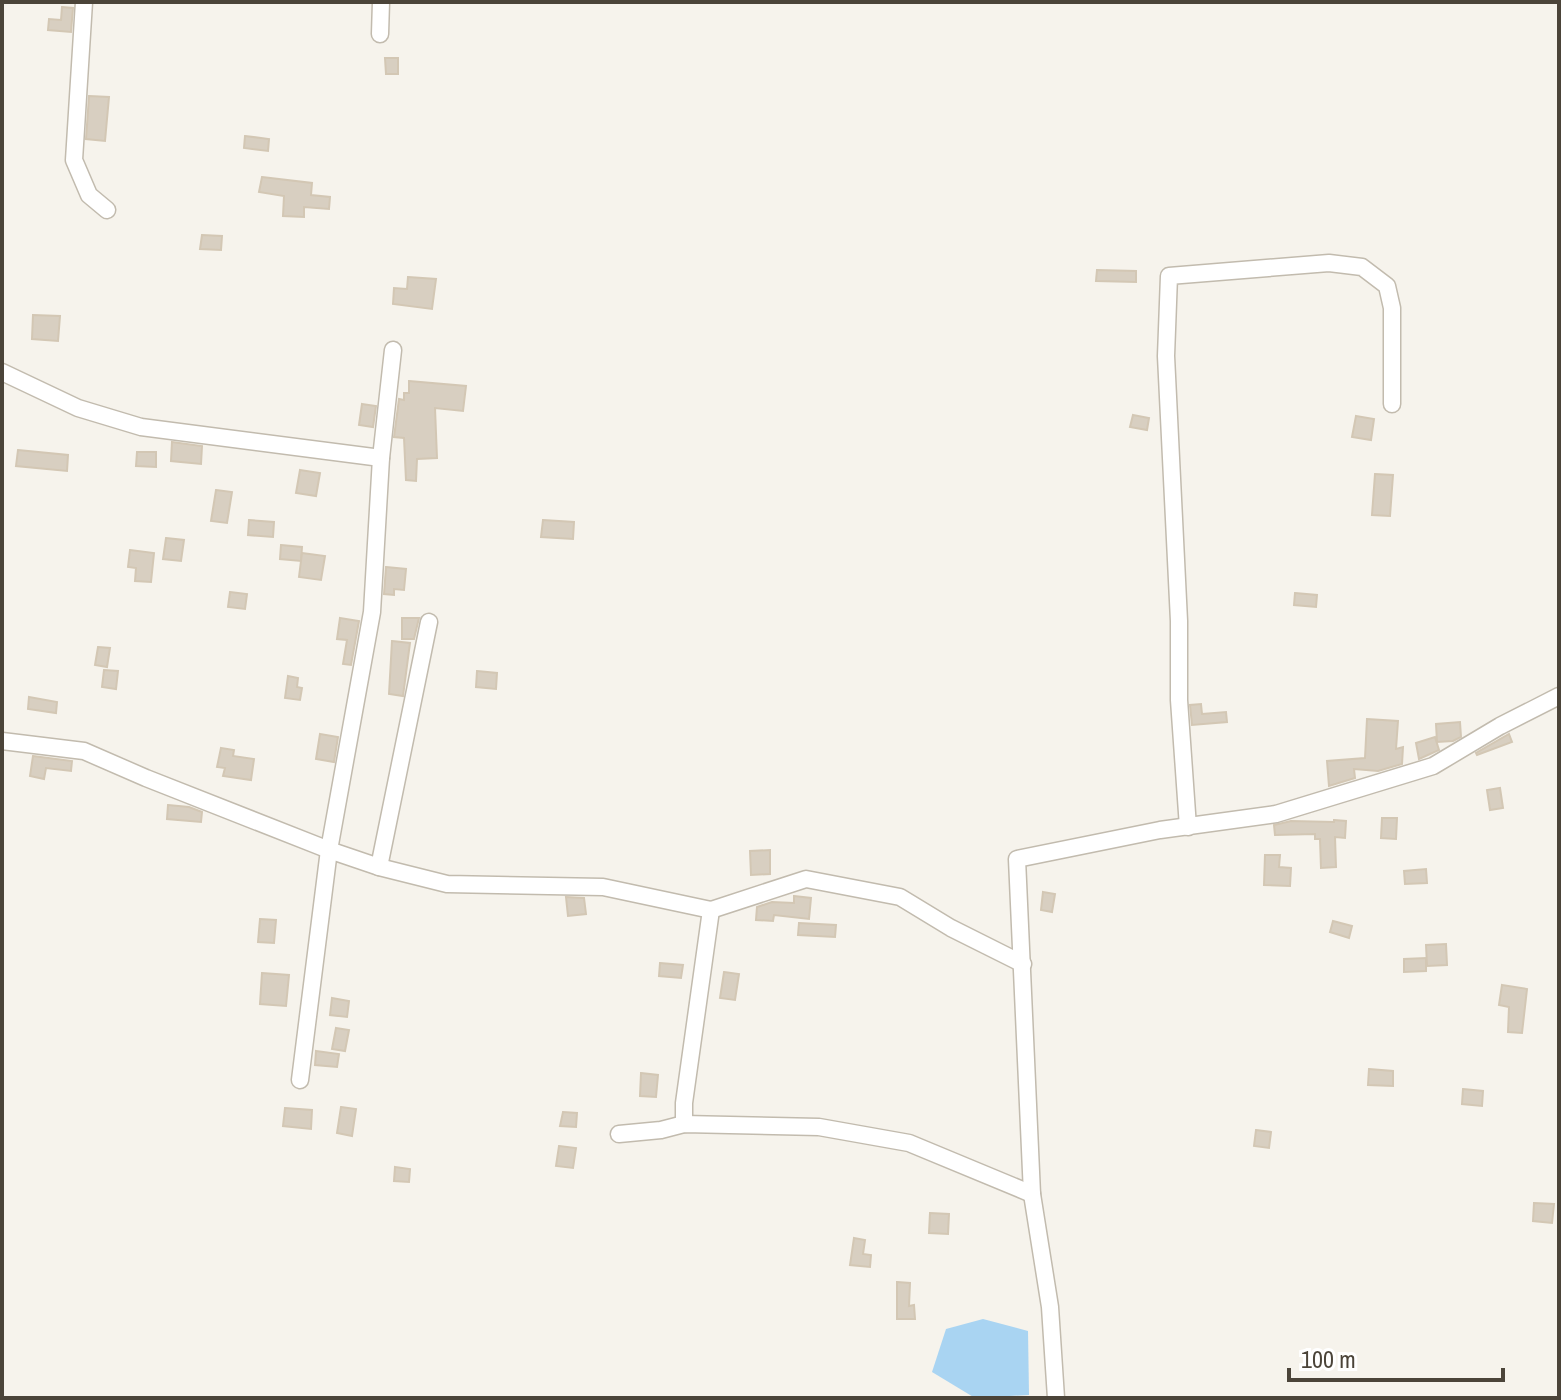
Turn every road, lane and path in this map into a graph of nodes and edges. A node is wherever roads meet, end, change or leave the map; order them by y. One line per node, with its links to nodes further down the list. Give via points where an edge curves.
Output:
1 (84, 2): 4 (street, via 74,160 89,195)
2 (381, 2): 3 (street)
3 (380, 34)
4 (107, 210)
5 (393, 350): 8 (street)
6 (2, 372): 8 (street, via 78,408 141,427)
7 (1392, 404): 12 (street, via 1392,308 1387,286 1362,267 1329,263 1169,276 1166,356)
8 (381, 458): 13 (street, via 372,612)
9 (429, 622): 14 (street)
10 (1559, 696): 12 (street, via 1433,766 1276,814)
11 (2, 741): 13 (street, via 84,751)
12 (1188, 827): 16 (street, via 1017,859)
13 (329, 850): 14 (street); 17 (street)
14 (379, 867): 15 (street, via 447,884 603,887)
15 (711, 910): 16 (street, via 806,879 900,897); 18 (street)
16 (1023, 964): 20 (street)
17 (300, 1080)
18 (684, 1124): 19 (street); 20 (street, via 819,1127 909,1143)
19 (619, 1134)
20 (1032, 1194): 21 (street, via 1050,1307)
21 (1056, 1398)

